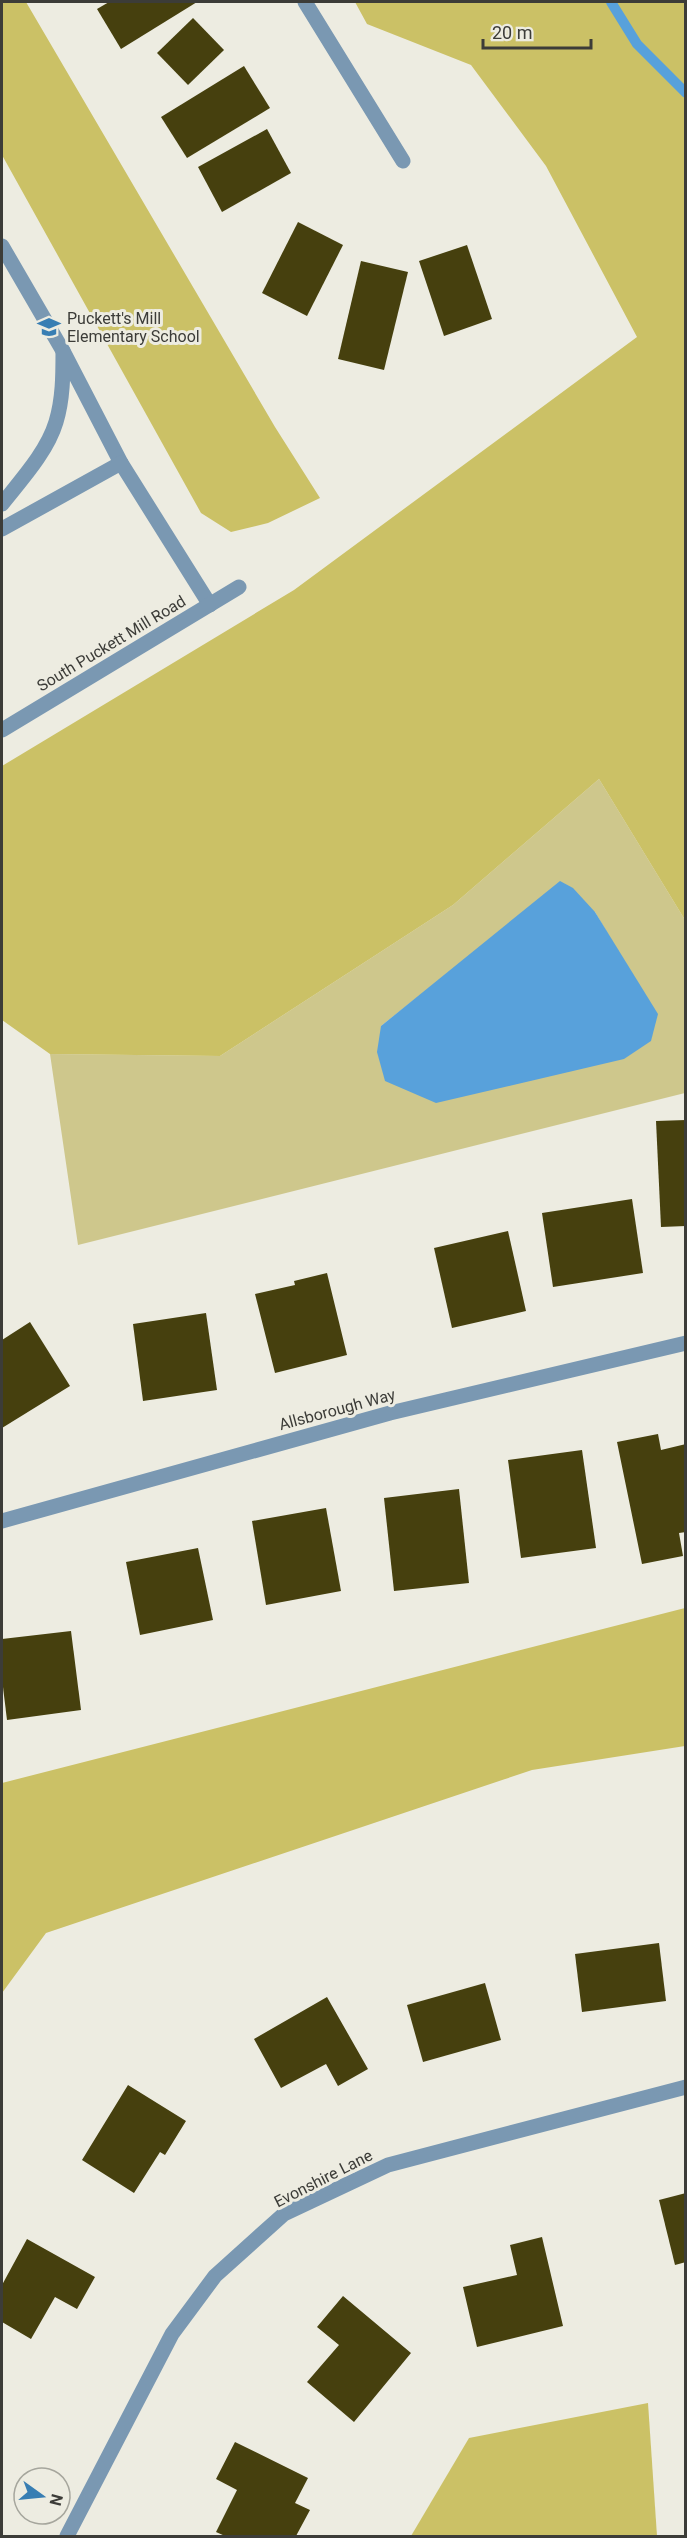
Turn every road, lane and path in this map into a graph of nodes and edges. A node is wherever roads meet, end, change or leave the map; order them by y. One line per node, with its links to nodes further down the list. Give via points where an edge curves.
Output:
1 (305, 2): 2 (street)
2 (404, 161)
3 (2, 246): 4 (street)
4 (63, 351): 5 (street); 6 (street, via 62,396 56,424 45,447)
5 (121, 463): 7 (street); 9 (street)
6 (2, 504)
7 (2, 530)
8 (239, 587): 9 (street, South Puckett Mill Road)
9 (210, 605): 10 (street, South Puckett Mill Road)
10 (2, 730)
11 (686, 1342): 12 (street, Allsborough Way, via 390,1413)
12 (2, 1521)
13 (686, 2087): 14 (street, Evonshire Lane, via 388,2165 284,2214 215,2277 172,2334)
14 (67, 2536)

